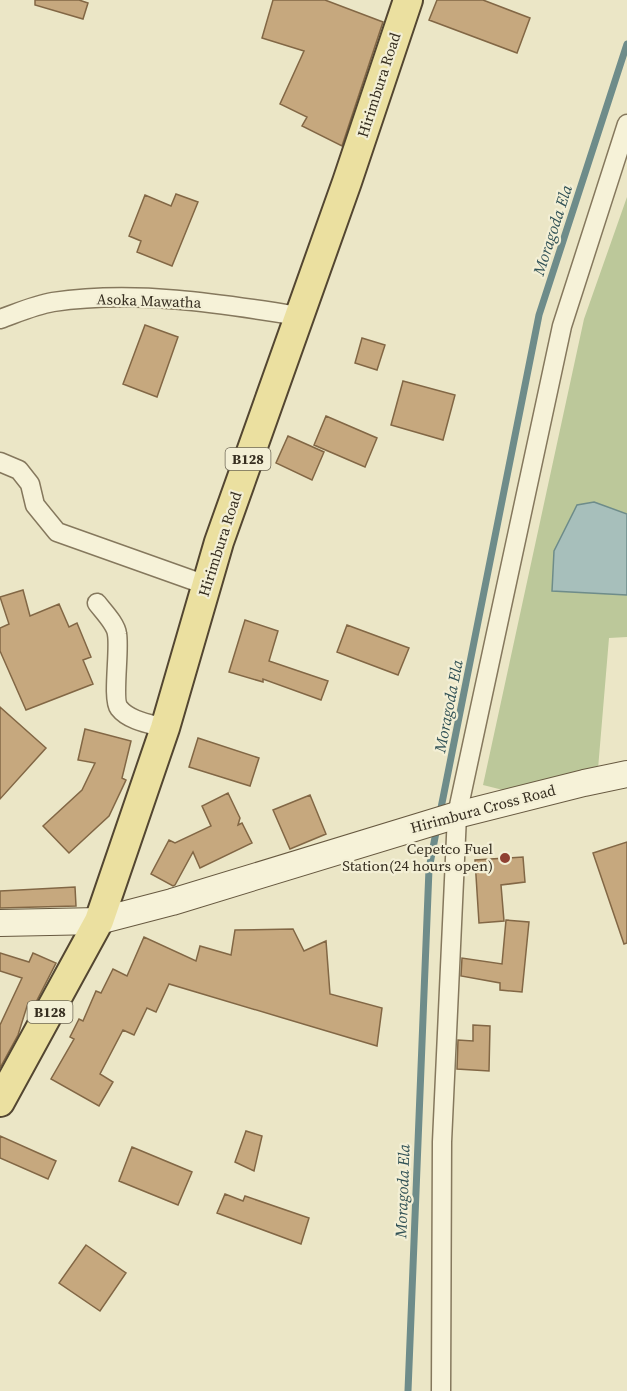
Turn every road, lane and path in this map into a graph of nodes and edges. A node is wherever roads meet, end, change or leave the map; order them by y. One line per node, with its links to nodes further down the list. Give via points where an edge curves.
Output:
1 (408, 0): 3 (main road, Hirimbura Road / B128)
2 (627, 124): 10 (street, via 562,326)
3 (299, 316): 4 (street, Asoka Mawatha, via 232,305 110,297 50,302); 6 (main road, Hirimbura Road / B128)
4 (0, 319)
5 (0, 462): 6 (street, via 25,477 35,505 57,532)
6 (206, 585): 8 (main road, Hirimbura Road / B128)
7 (97, 603): 8 (street, via 117,632 115,699 119,708 136,720)
8 (165, 728): 11 (main road, Hirimbura Road / B128)
9 (627, 774): 10 (main road, Hirimbura Cross Road)
10 (457, 815): 11 (main road, Hirimbura Cross Road); 14 (street, via 442,1142)
11 (99, 921): 12 (main road, Hirimbura Cross Road); 13 (main road, B128)
12 (0, 923)
13 (0, 1102)
14 (441, 1391)

